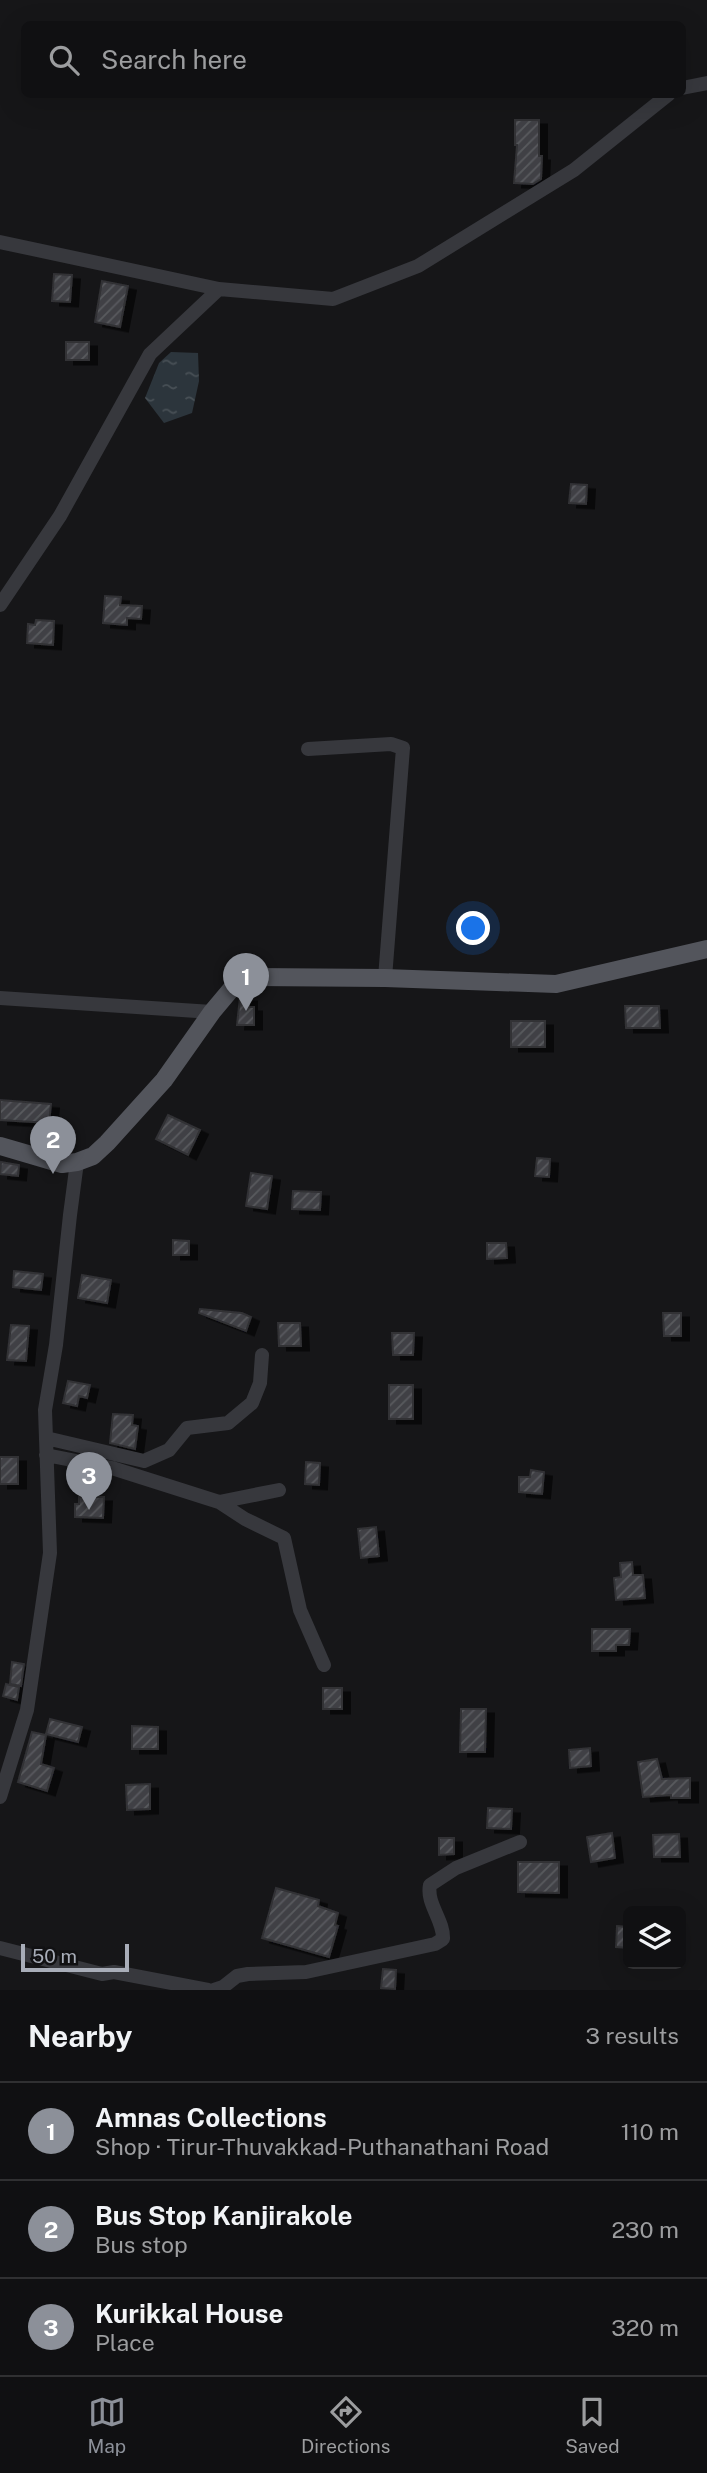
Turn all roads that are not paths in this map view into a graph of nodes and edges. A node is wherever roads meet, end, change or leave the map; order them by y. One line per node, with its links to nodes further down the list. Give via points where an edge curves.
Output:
1 (707, 83): 2 (street)
2 (686, 87)
3 (664, 98): 5 (street, via 574,170 418,265 333,299)
4 (0, 242): 5 (street)
5 (219, 289): 6 (street, via 150,354 60,516)
6 (0, 605)
7 (308, 748): 9 (street, via 390,744 403,748)
8 (707, 949): 9 (main road, via 556,984)
9 (385, 978): 11 (main road, via 253,977 238,981)
10 (0, 998): 11 (street)
11 (212, 1012): 13 (main road, via 164,1080 107,1143)
12 (0, 1146): 13 (main road, via 62,1164)
13 (78, 1162): 15 (street)
14 (262, 1355): 15 (street, via 260,1383 252,1404 228,1423 187,1428 169,1450 144,1461)
15 (46, 1438): 16 (street)
16 (46, 1455): 18 (street, via 112,1468); 20 (street, via 50,1553 27,1710)
17 (279, 1490): 18 (street)
18 (219, 1502): 19 (street, via 284,1538 300,1611)
19 (324, 1665)
20 (0, 1797)
21 (520, 1842): 24 (street, via 456,1868 430,1885 443,1931 443,1939 435,1944 306,1972 237,1976)
22 (0, 1948): 23 (street, via 102,1974 114,1972)
23 (208, 1990)
24 (214, 1990)

